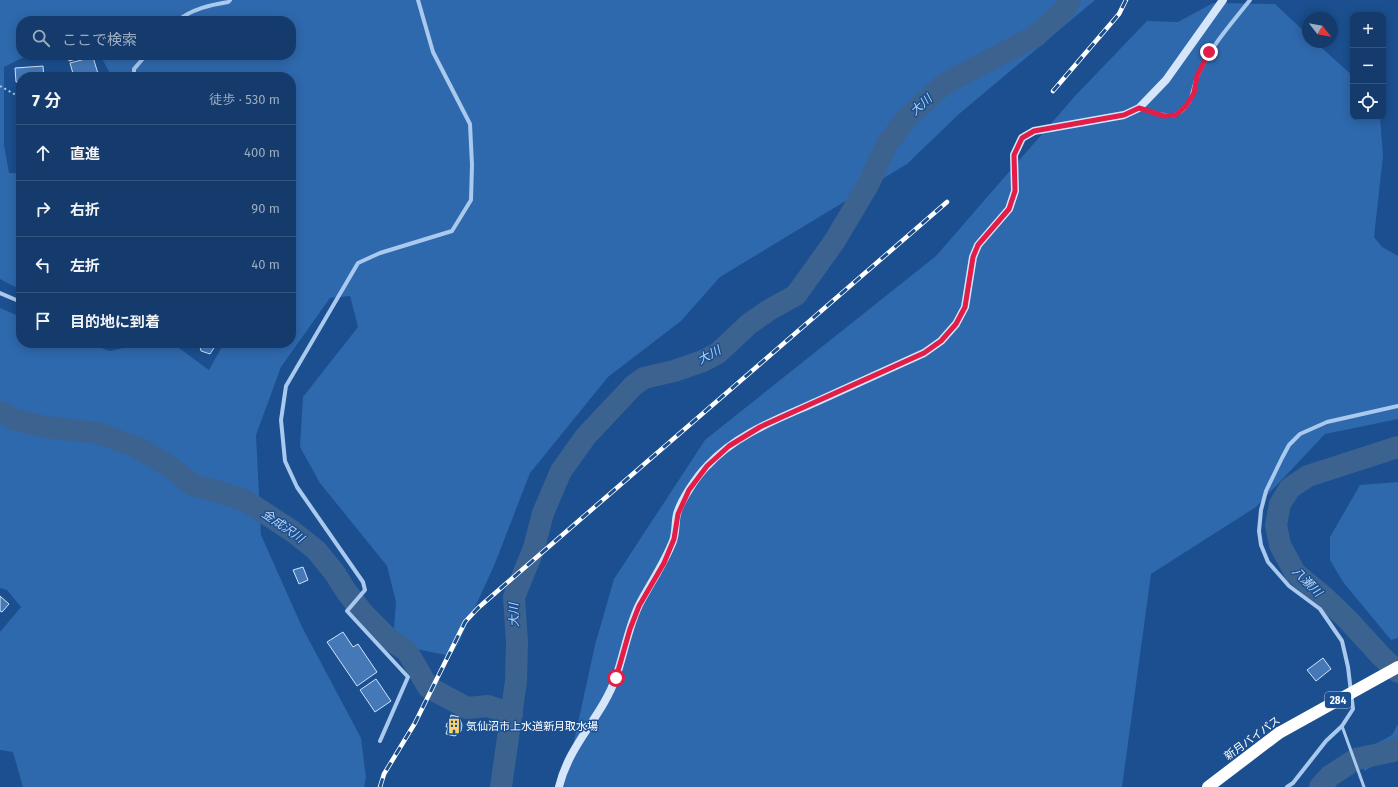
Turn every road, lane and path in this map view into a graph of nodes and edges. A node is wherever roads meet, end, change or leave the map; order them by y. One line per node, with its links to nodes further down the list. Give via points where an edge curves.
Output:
1 (230, 0): 5 (street)
2 (418, 0): 16 (street, via 433,52 470,124 471,200 452,231 380,253 358,263 286,386 281,420 285,461 297,487 363,582 365,590 347,611 408,677)
3 (1224, 0): 10 (street, via 1166,80)
4 (1250, 0): 10 (street, via 1209,52 1197,76 1194,93 1186,106 1176,115 1164,116)
5 (186, 16)
6 (142, 60): 7 (street)
7 (134, 72)
8 (0, 86): 9 (path)
9 (16, 95)
10 (1139, 108): 17 (street, via 1124,115 1034,131 1022,138 1014,155 1015,191 1009,209 978,245 973,257 965,307 956,324 941,341 924,353 760,427 729,446 707,466 689,490 678,514 674,539 664,563 639,606 630,629 616,678 606,699 576,744)
11 (0, 293): 12 (street)
12 (16, 300)
13 (1398, 406): 15 (street, via 1327,422 1300,434 1289,444 1266,491 1261,510 1261,545 1268,562 1289,586 1320,609 1342,641 1353,709)
14 (1398, 667): 18 (highway, 新月バイパス / 284, bridge, via 1279,733)
15 (1342, 726): 19 (street); 20 (lane)
16 (380, 741)
17 (559, 787)
18 (1208, 787)
19 (1287, 787)
20 (1364, 787)

